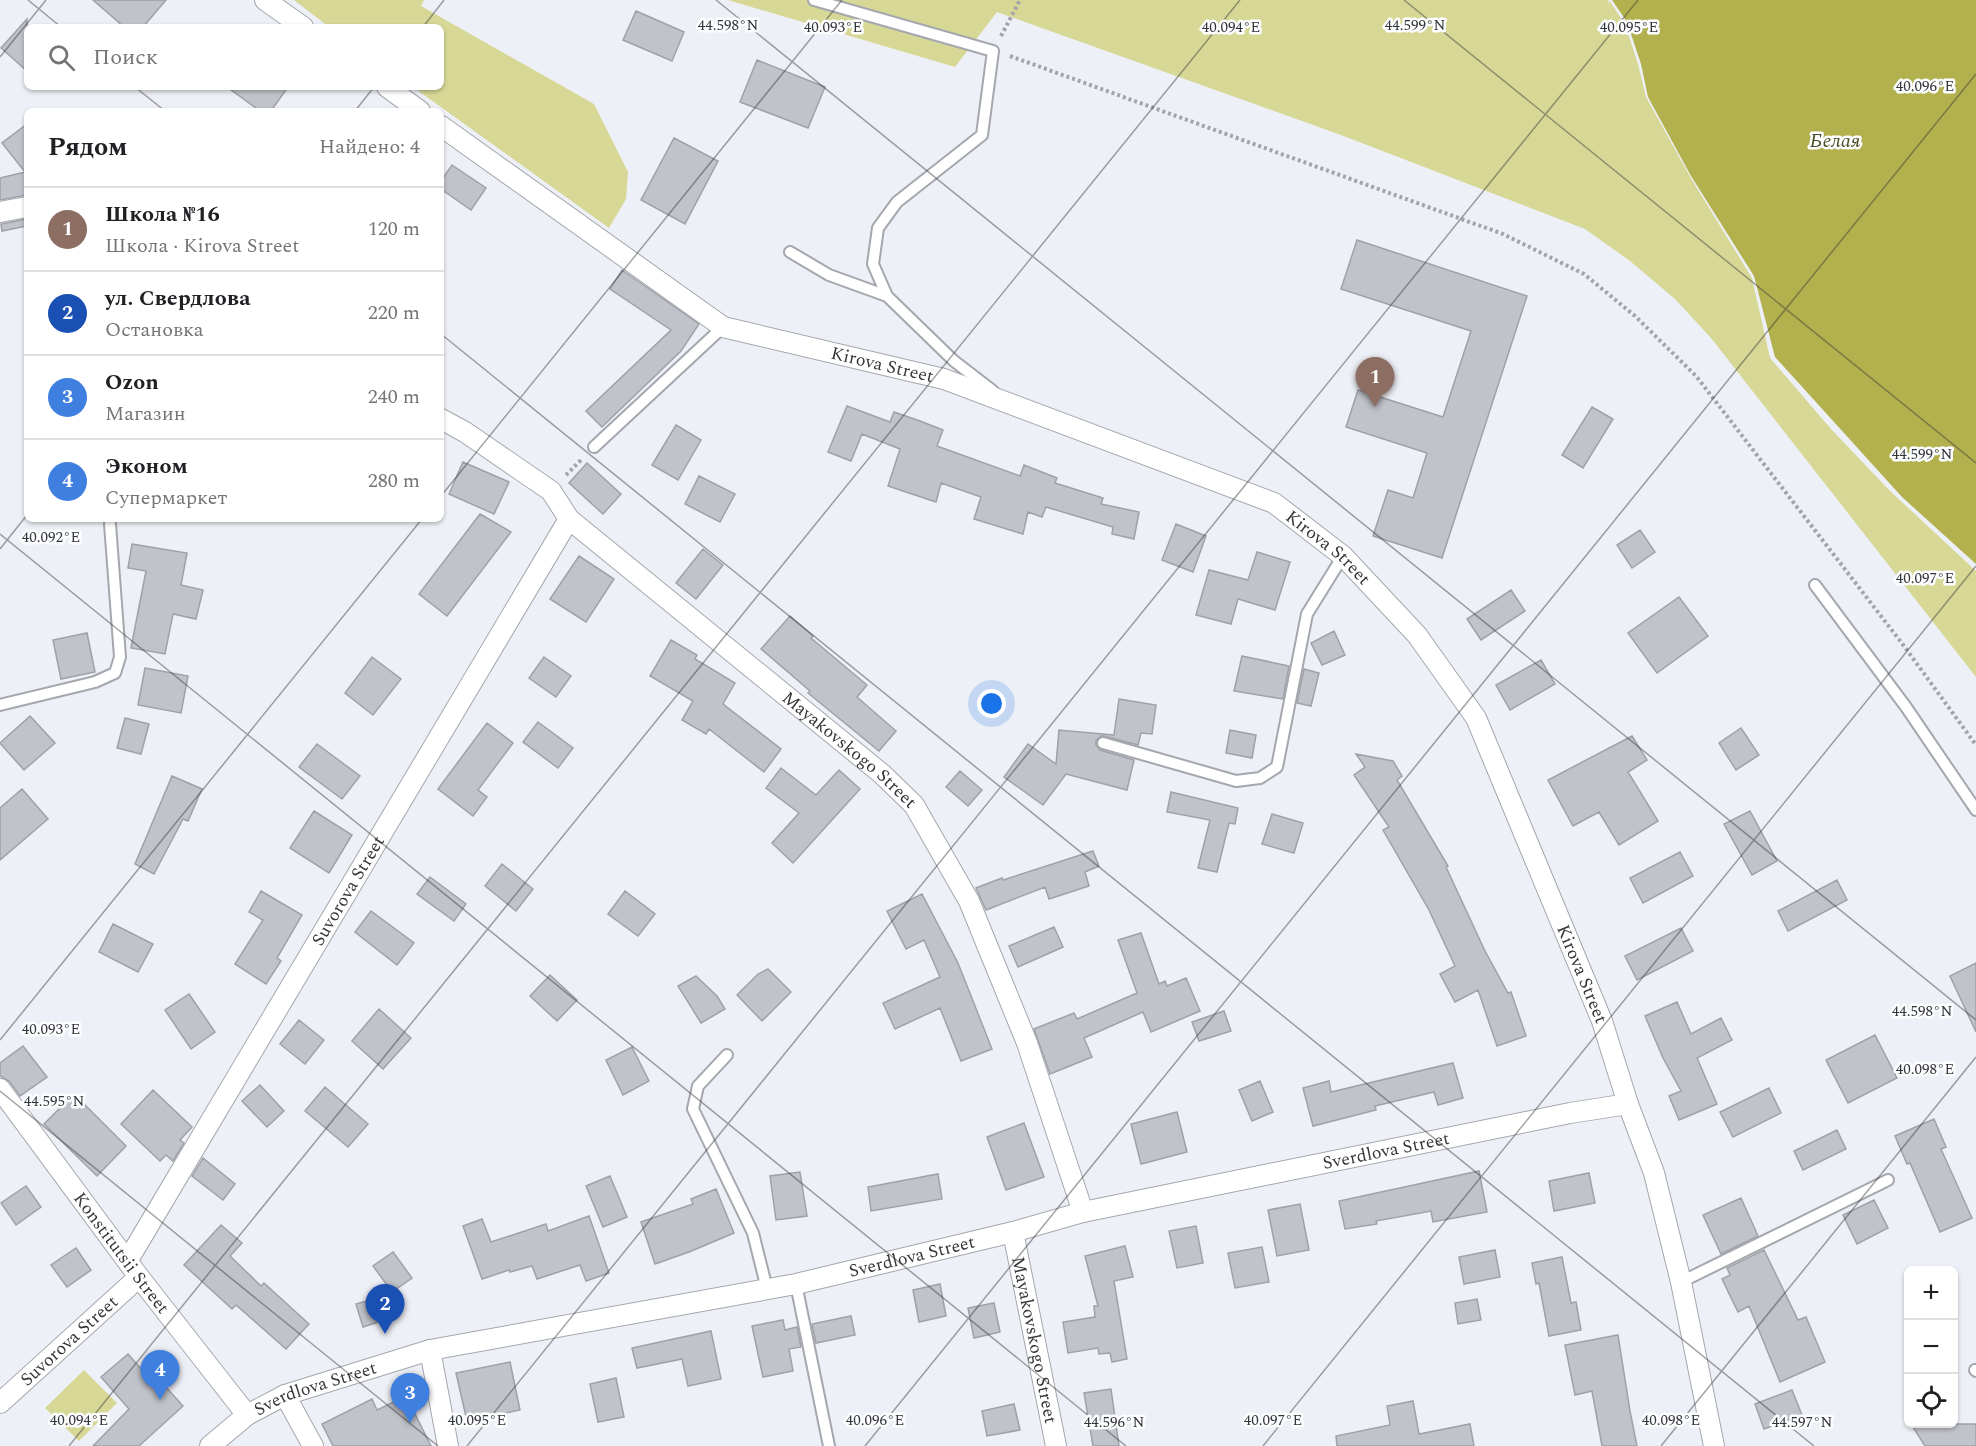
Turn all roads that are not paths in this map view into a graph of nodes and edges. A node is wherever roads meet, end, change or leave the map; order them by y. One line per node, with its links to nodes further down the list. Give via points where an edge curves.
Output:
1 (265, 0): 3 (street)
2 (814, 0): 10 (lane, via 993,51 982,135 897,202 878,228 873,264)
3 (299, 24)
4 (391, 90): 5 (street)
5 (416, 108)
6 (444, 128): 11 (street, Kirova Street)
7 (24, 208): 8 (street)
8 (0, 212)
9 (790, 252): 10 (lane, via 829,275)
10 (887, 296): 12 (lane, via 954,361)
11 (723, 327): 12 (street, Kirova Street, via 944,379); 14 (lane)
12 (1007, 403): 17 (street, Kirova Street, via 1274,503)
13 (444, 421): 15 (street, Mayakovskogo Street, via 551,491)
14 (594, 447)
15 (569, 519): 26 (street, Mayakovskogo Street, via 882,774 914,805 969,901 1027,1043); 28 (street, Suvorova Street)
16 (110, 524): 19 (lane, via 120,657 115,673 94,682)
17 (1343, 556): 20 (lane, via 1306,614 1277,766 1260,778 1236,781); 24 (street, Kirova Street, via 1417,634 1476,718 1602,1021)
18 (1815, 585): 21 (lane, via 1906,707)
19 (0, 705)
20 (1103, 743)
21 (1976, 810)
22 (727, 1055): 32 (lane, via 698,1086 693,1109 753,1233)
23 (0, 1089): 28 (street, Konstitutsii Street)
24 (1628, 1104): 26 (street, Sverdlova Street); 30 (street, Kirova Street, via 1654,1173)
25 (1888, 1180): 30 (lane)
26 (1083, 1212): 27 (street, Sverdlova Street)
27 (1012, 1232): 31 (street, Sverdlova Street); 41 (street, Mayakovskogo Street)
28 (128, 1260): 29 (street, Konstitutsii Street)
29 (139, 1277): 35 (street, Suvorova Street); 36 (street, Konstitutsii Street)
30 (1682, 1281): 42 (street, Kirova Street)
31 (796, 1284): 32 (street, Sverdlova Street); 40 (lane)
32 (767, 1289): 33 (street, Sverdlova Street)
33 (430, 1350): 34 (street, Sverdlova Street); 39 (street)
34 (285, 1395): 36 (street, Sverdlova Street); 38 (street)
35 (0, 1404)
36 (247, 1415): 37 (street, Sverdlova Street)
37 (210, 1446)
38 (313, 1446)
39 (448, 1446)
40 (829, 1446)
41 (1056, 1446)
42 (1714, 1446)

